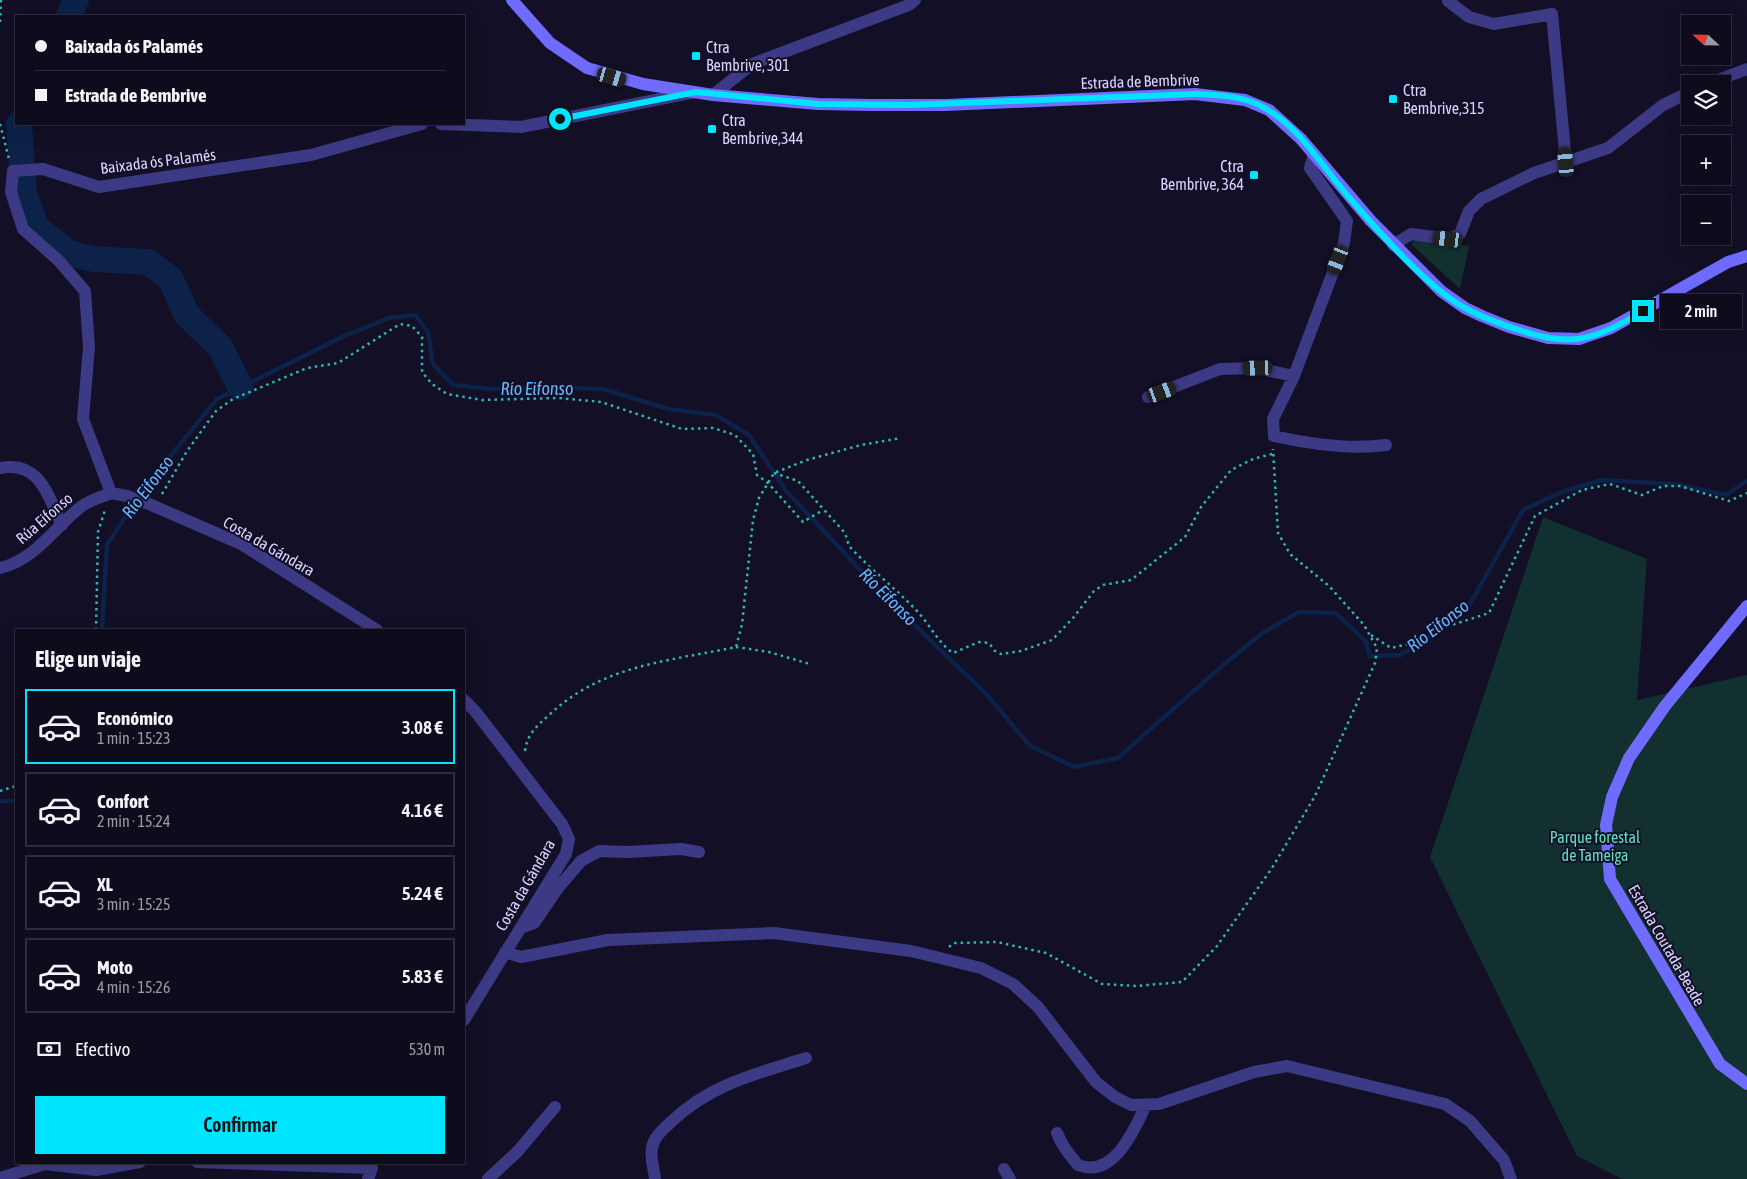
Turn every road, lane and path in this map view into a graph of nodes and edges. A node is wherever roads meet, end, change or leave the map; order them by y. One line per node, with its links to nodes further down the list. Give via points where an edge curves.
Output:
1 (1, 0): 5 (path)
2 (512, 0): 8 (street, Estrada de Bembrive, via 550,43 587,68 622,80)
3 (915, 0): 9 (street, via 909,6 752,64)
4 (1448, 1): 15 (street, via 1469,17 1494,24 1552,14)
5 (0, 22)
6 (1747, 69): 7 (street)
7 (1731, 75)
8 (696, 92): 9 (street, Estrada de Bembrive); 13 (street, via 521,127)
9 (713, 95): 14 (street, Estrada de Bembrive, via 827,104 910,105 1195,94 1222,96 1245,100 1269,110)
10 (1681, 97): 15 (street, via 1663,106 1608,148)
11 (0, 124): 16 (path)
12 (418, 125): 16 (street, Baixada ós Palamés, via 310,155 99,187 43,169)
13 (465, 125)
14 (1314, 154): 17 (street, Estrada de Bembrive); 19 (street, via 1310,168 1347,222 1344,243)
15 (1566, 162): 17 (street, via 1534,173 1482,199 1469,211 1460,234 1448,239 1411,234)
16 (14, 171): 29 (street, via 11,192 23,229 58,260 85,291 88,348 83,419)
17 (1393, 246): 18 (street, Estrada de Bembrive, via 1441,291 1465,308 1517,330 1563,340 1594,335 1611,328 1728,262)
18 (1747, 256)
19 (1294, 376): 20 (street, via 1258,368 1220,369); 21 (street, via 1273,419)
20 (1148, 397)
21 (1274, 436): 23 (street, via 1362,448); 24 (path)
22 (901, 438): 26 (path, via 852,448)
23 (1386, 445)
24 (1272, 454): 31 (path, via 1230,470 1201,507 1185,537 1131,580 1103,585 1094,591 1052,640 1002,654 989,643 979,642 953,653 944,647 916,610 849,546 845,533); 37 (path, via 1278,533 1290,554 1329,586)
25 (0, 468): 32 (street, via 27,469 40,478)
26 (774, 473): 27 (path); 31 (path, via 798,481)
27 (768, 483): 30 (path, via 756,475 753,454 735,435 714,428 682,430 601,402 559,398 482,400 447,394 422,372 422,337 412,326 400,324 338,363 306,368 233,399 216,411); 31 (path, via 803,522); 38 (path, via 759,498 753,520 742,624)
28 (1747, 493): 37 (path, via 1729,501 1680,486 1663,486 1642,496 1610,484 1582,490 1535,516 1489,612 1433,631 1417,642 1390,648)
29 (111, 494): 30 (street, Costa da Gándara); 32 (street, Rúa Eifonso, via 83,505); 35 (path, via 98,532)
30 (152, 505): 36 (street, Costa da Gándara, via 241,544)
31 (823, 510)
32 (62, 525): 33 (street, Rúa Eifonso, via 36,550 14,565)
33 (0, 568)
34 (1747, 606): 50 (street, Estrada Coutada-Beade, via 1666,706 1629,758 1612,797 1606,825 1610,878 1720,1064)
35 (96, 629)
36 (375, 629)
37 (1370, 635): 47 (path, via 1378,648 1375,663 1315,796 1277,860 1217,946 1182,982 1136,986 1102,984 1046,953 997,942 954,943)
38 (736, 647): 39 (path, via 769,652); 41 (path, via 606,676 564,700 529,734 524,751)
39 (810, 664)
40 (465, 701): 45 (street, Costa da Gándara, via 558,818 569,840 566,854)
41 (529, 758)
42 (15, 786): 43 (path)
43 (0, 791)
44 (700, 852): 45 (street, via 681,849 599,851 581,861 534,924)
45 (520, 928): 46 (street, Costa da Gándara)
46 (505, 952): 47 (street, via 521,957 608,940 774,932); 48 (street, Costa da Gándara)
47 (936, 957): 51 (street, via 980,968 1013,984 1038,1007 1096,1082 1132,1105)
48 (465, 1018)
49 (806, 1058): 61 (street, via 722,1086 703,1095 684,1110 657,1135 654,1142)
50 (1747, 1084)
51 (1146, 1105): 53 (street, via 1120,1159 1102,1176 1088,1175 1063,1149); 62 (street, via 1159,1104 1254,1072 1286,1066 1445,1104 1470,1121 1504,1160)
52 (555, 1107): 60 (street, via 518,1151)
53 (1056, 1133)
54 (45, 1164): 56 (street, via 96,1170)
55 (45, 1164): 59 (street)
56 (129, 1164)
57 (241, 1164): 58 (street)
58 (372, 1170)
59 (0, 1178)
60 (488, 1179)
61 (655, 1179)
62 (1511, 1179)

